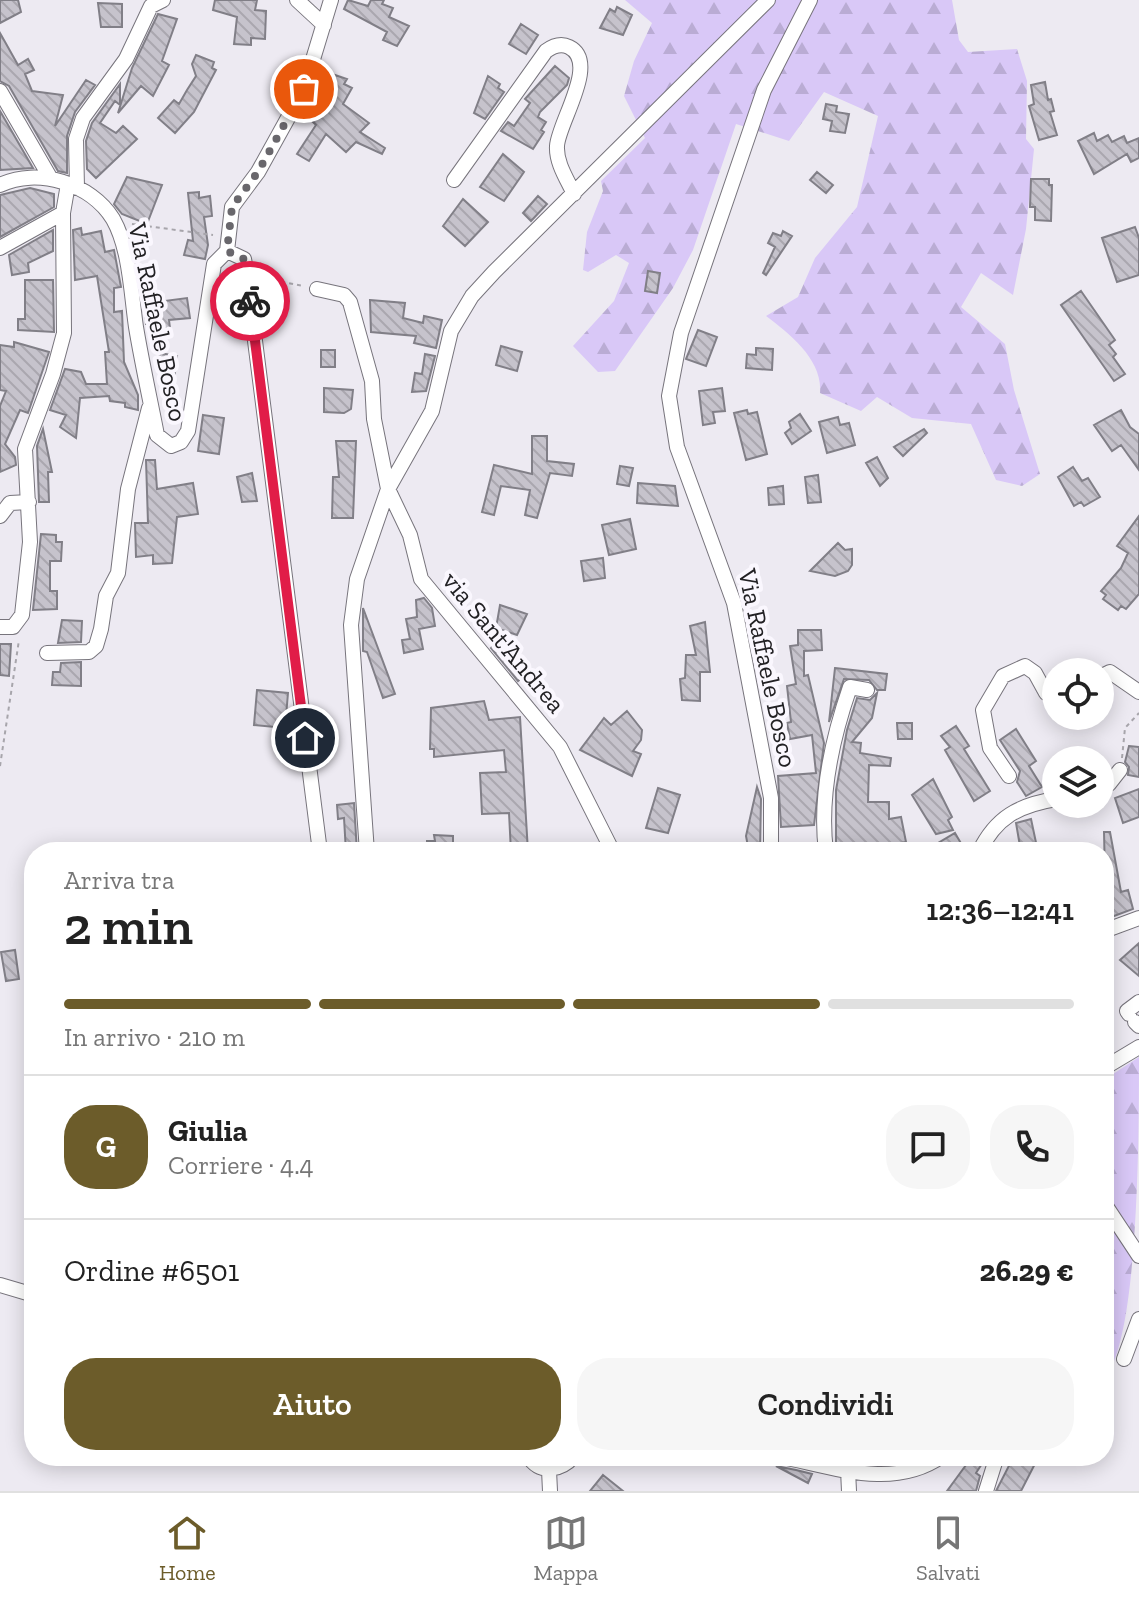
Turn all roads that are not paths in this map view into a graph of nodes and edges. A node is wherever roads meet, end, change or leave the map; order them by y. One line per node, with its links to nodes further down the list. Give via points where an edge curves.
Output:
1 (163, 0): 11 (street, via 151,6 126,59 83,118)
2 (297, 0): 6 (street)
3 (331, 0): 6 (street)
4 (768, 0): 12 (street)
5 (810, 0): 34 (street, Via Raffaele Bosco, via 764,90 681,333 669,396 677,447 734,603 771,798)
6 (324, 25): 14 (street, via 304,89 232,207)
7 (0, 91): 8 (street)
8 (51, 179): 10 (street, Via Raffaele Bosco, via 15,177); 11 (street, Via Raffaele Bosco)
9 (454, 180): 12 (street, via 546,51 567,46 577,53 581,66 557,159)
10 (0, 185)
11 (73, 186): 13 (street); 17 (street, Via Raffaele Bosco, via 96,198 115,222)
12 (574, 194): 18 (street, via 472,296 451,331 424,431)
13 (63, 213): 15 (street); 19 (street, via 64,333 25,449)
14 (229, 242): 17 (street, Via Raffaele Bosco, via 214,264 188,431 181,442 162,443); 31 (street, via 246,270)
15 (0, 248)
16 (317, 289): 18 (street, via Sant'Andrea, via 344,295 350,302 372,381)
17 (150, 400): 22 (street, via 128,489 118,573 106,596 96,646 89,652)
18 (388, 489): 32 (street, via 357,579 351,625); 33 (street, via Sant'Andrea, via 410,535 421,579 560,747)
19 (28, 498): 20 (street, via 10,503); 21 (street, via 30,542 22,615 13,627)
20 (0, 516)
21 (0, 627)
22 (47, 653)
23 (1114, 675): 26 (street)
24 (1042, 686): 28 (street, via 1025,666 1003,676 983,710 990,748)
25 (867, 690): 35 (street, via 850,687 845,701 828,772)
26 (1139, 692)
27 (1120, 770): 29 (street)
28 (1009, 776)
29 (1114, 778)
30 (1042, 801): 36 (street, via 1011,812)
31 (319, 842)
32 (366, 842)
33 (608, 842)
34 (771, 842)
35 (824, 842)
36 (984, 842)
37 (1139, 918): 38 (street)
38 (1114, 927)
39 (1139, 1002): 40 (street, via 1127,1011)
40 (1134, 1021)
41 (1139, 1047): 42 (street)
42 (1114, 1062)
43 (1114, 1218): 44 (street)
44 (1139, 1256)
45 (0, 1285): 46 (street)
46 (24, 1292)
47 (1139, 1319): 48 (street)
48 (1124, 1359)
49 (537, 1466): 54 (street)
50 (556, 1466): 54 (street)
51 (828, 1466): 55 (street)
52 (923, 1466): 55 (street, via 890,1477)
53 (994, 1466): 59 (street)
54 (549, 1470): 56 (street)
55 (854, 1471): 57 (street); 58 (street)
56 (550, 1491)
57 (849, 1491)
58 (858, 1491)
59 (986, 1491)

